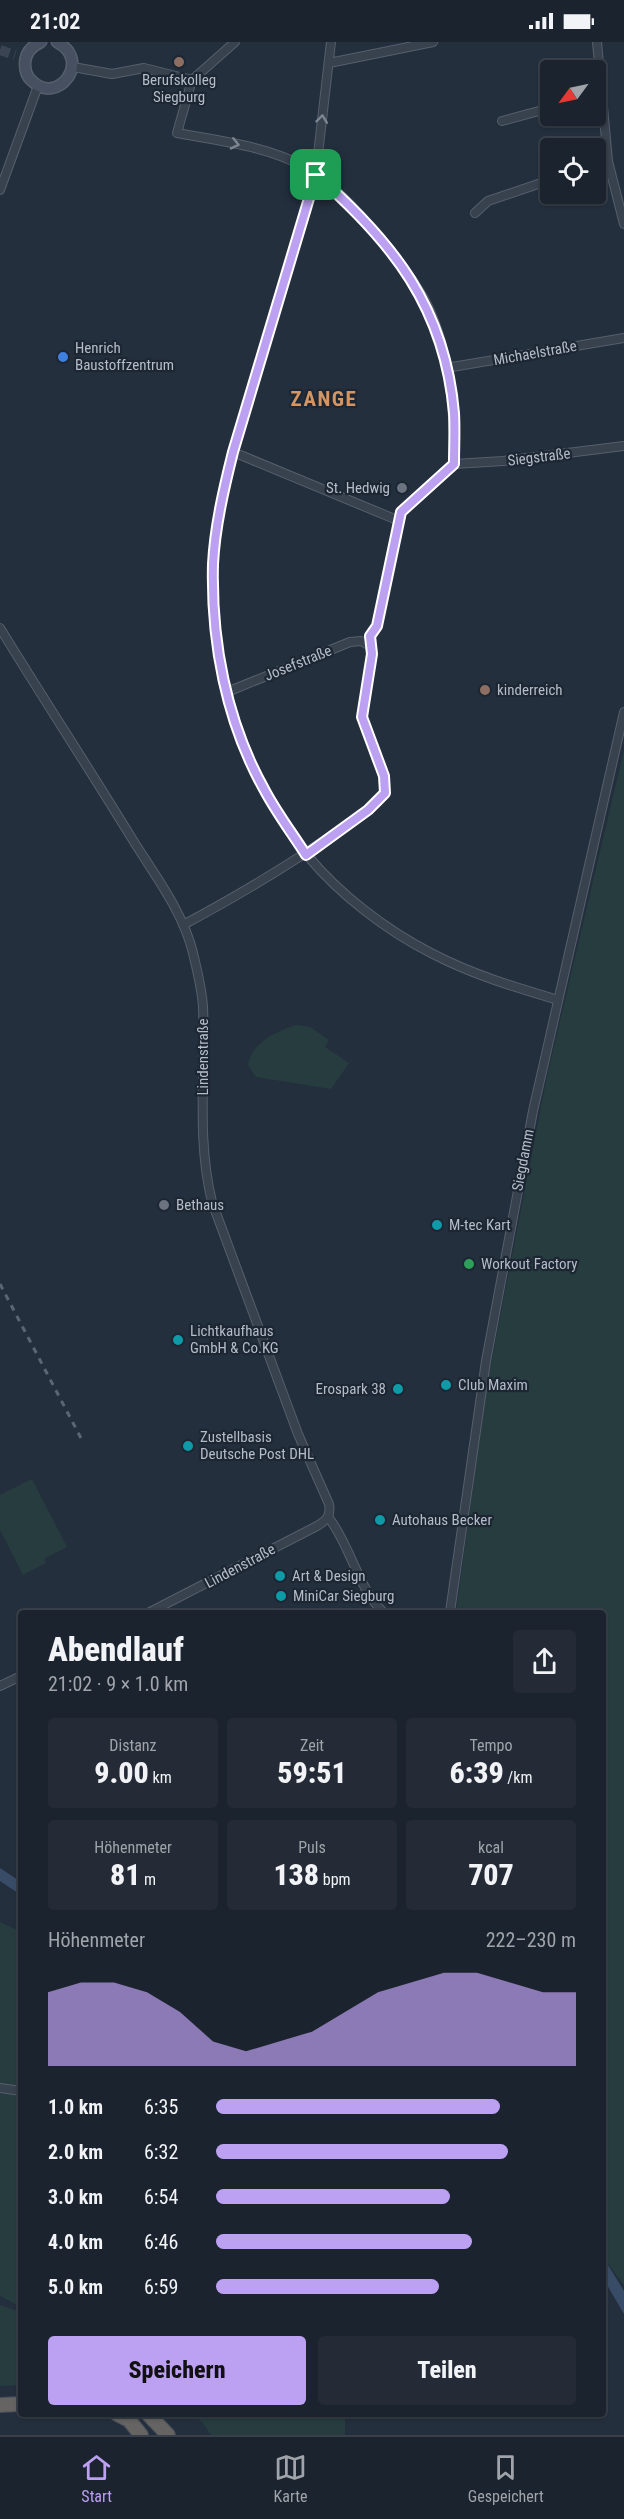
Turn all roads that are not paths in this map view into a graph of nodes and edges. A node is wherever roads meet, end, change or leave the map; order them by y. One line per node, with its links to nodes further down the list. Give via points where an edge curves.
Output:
1 (40, 42): 11 (main road, via 21,56)
2 (57, 42): 9 (main road, via 69,51)
3 (235, 42): 10 (street)
4 (331, 42): 8 (street)
5 (434, 42): 8 (street)
6 (597, 42): 7 (street)
7 (597, 60)
8 (329, 63): 16 (street, one-way to 8)
9 (73, 67): 10 (street, via 112,74 144,68); 11 (main road, via 60,85)
10 (192, 80): 16 (street, one-way to 16, via 177,133 257,150 305,166)
11 (38, 86): 18 (street)
12 (540, 111): 13 (street)
13 (502, 121)
14 (603, 126): 15 (street)
15 (608, 161): 20 (street)
16 (316, 175): 22 (street, via 356,210 409,275 429,310); 24 (street)
17 (540, 183): 19 (street, via 488,201)
18 (0, 190)
19 (476, 213)
20 (624, 224)
21 (624, 338): 22 (street, Michaelstraße)
22 (446, 368): 25 (street, via 454,413)
23 (624, 446): 25 (street, Siegstraße)
24 (233, 452): 26 (street); 29 (street, via 213,563 215,633)
25 (454, 464): 26 (street)
26 (397, 520): 28 (street)
27 (0, 628): 32 (street, Lindenstraße)
28 (370, 646): 29 (street, Josefstraße, via 361,641 350,642); 31 (street, via 362,717 385,780 385,793)
29 (227, 692): 31 (street, via 252,765)
30 (624, 712): 33 (street, Siegdamm)
31 (306, 855): 32 (street); 33 (street, via 339,889 418,946 480,976)
32 (183, 925): 34 (street, Lindenstraße, via 202,999 202,1139 208,1186 297,1434 329,1504)
33 (558, 1000): 37 (street, Siegdamm, via 496,1302)
34 (329, 1518): 35 (street, Lindenstraße); 36 (street, Lindenstraße, via 345,1541 362,1583)
35 (154, 1610)
36 (382, 1610)
37 (450, 1610)
38 (18, 1677): 39 (street)
39 (0, 1686)
40 (0, 2088): 41 (street)
41 (18, 2091)
42 (18, 2404): 43 (highway)
43 (0, 2405)
44 (0, 2412): 45 (highway)
45 (18, 2412)
46 (123, 2417): 48 (highway)
47 (151, 2417): 49 (highway)
48 (141, 2435)
49 (168, 2435)

